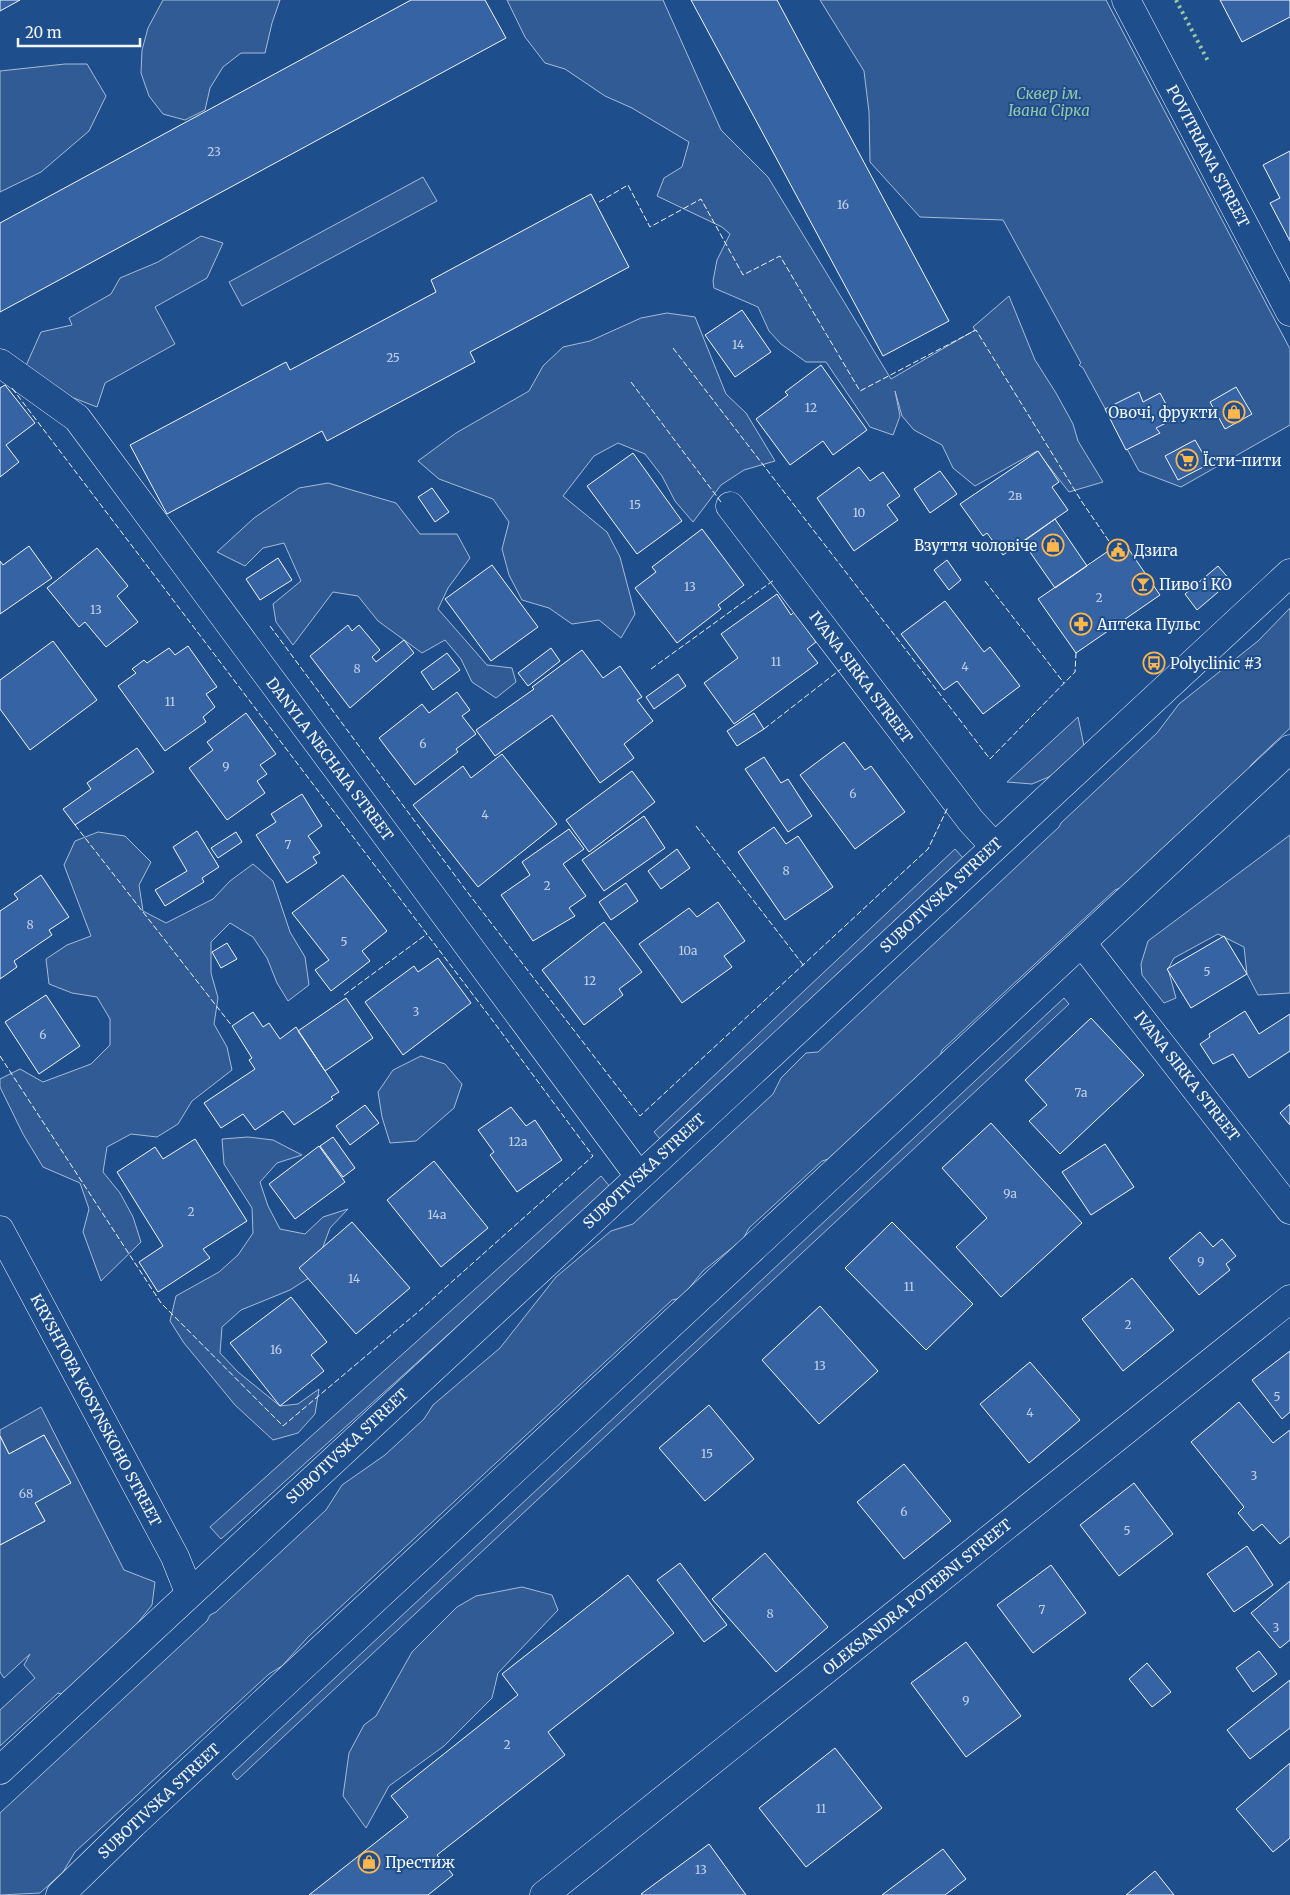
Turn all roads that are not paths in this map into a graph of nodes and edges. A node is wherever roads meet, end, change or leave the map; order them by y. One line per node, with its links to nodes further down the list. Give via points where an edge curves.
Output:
1 (1126, 0): 2 (street, POVITRIANA STREET)
2 (1290, 312)
3 (0, 363): 9 (street, DANYLA NECHAIA STREET, via 77,418)
4 (730, 506): 7 (street, IVANA SIRKA STREET, via 971,821)
5 (1290, 573): 7 (street, SUBOTIVSKA STREET)
6 (1290, 749): 8 (street, SUBOTIVSKA STREET)
7 (994, 846): 9 (street, SUBOTIVSKA STREET)
8 (1082, 943): 10 (street, IVANA SIRKA STREET); 15 (street, SUBOTIVSKA STREET)
9 (639, 1176): 13 (street, SUBOTIVSKA STREET)
10 (1290, 1210)
11 (0, 1230): 13 (street, KRYSHTOFA KOSYNSKOHO STREET, via 175,1557)
12 (1290, 1300): 16 (street, OLEKSANDRA POTEBNI STREET)
13 (189, 1592): 14 (street, SUBOTIVSKA STREET)
14 (0, 1770)
15 (60, 1895)
16 (544, 1895)

